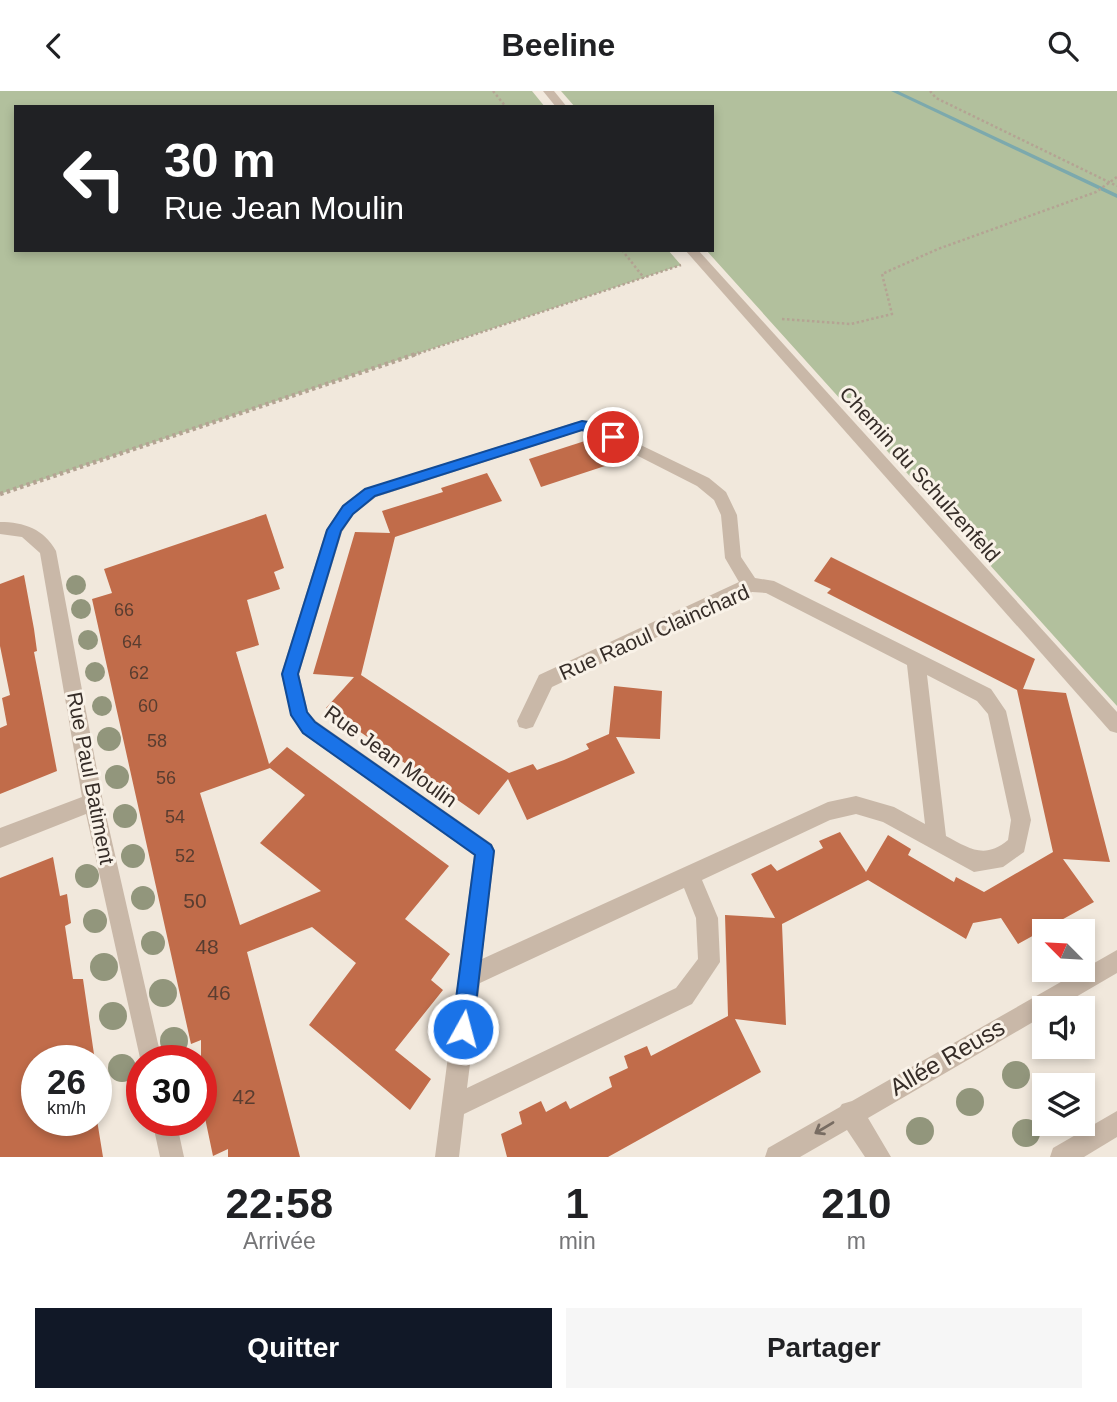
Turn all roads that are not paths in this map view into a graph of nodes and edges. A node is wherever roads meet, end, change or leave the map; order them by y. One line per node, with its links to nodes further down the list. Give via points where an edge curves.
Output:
1 (548, 91): 2 (street)
2 (560, 105)
3 (694, 254): 8 (street, Chemin du Schulzenfeld)
4 (0, 528): 9 (street, Rue Paul Batiment, via 26,530 48,551)
5 (750, 586): 6 (street, Rue Raoul Clainchard, via 768,586); 7 (street, Rue Raoul Clainchard, via 545,681); 14 (street, Rue Jean Moulin, via 733,558 729,515 720,496 703,482 591,426 370,493 341,520 334,530 290,674 300,715 309,727 485,851)
6 (916, 661): 11 (street); 11 (street, Rue Raoul Clainchard, via 984,695 997,711 1021,820 1017,845 1003,857 974,862)
7 (526, 721)
8 (1117, 725)
9 (93, 802): 10 (street); 15 (street, Rue Paul Batiment)
10 (0, 838)
11 (937, 843): 12 (street, Rue Raoul Clainchard, via 887,814 856,806 828,811)
12 (688, 874): 14 (street, Rue Raoul Clainchard); 16 (street, via 707,918 709,962 684,996)
13 (1117, 961): 17 (street, Allée Reuss)
14 (469, 977): 16 (street, Rue Jean Moulin)
15 (147, 1045)
16 (453, 1107): 21 (street, Rue Jean Moulin)
17 (850, 1112): 22 (street, Allée Reuss, one-way to 22); 23 (street)
18 (1117, 1123): 24 (street)
19 (167, 1136): 20 (street)
20 (172, 1157)
21 (447, 1157)
22 (777, 1157)
23 (879, 1157)
24 (1062, 1157)

